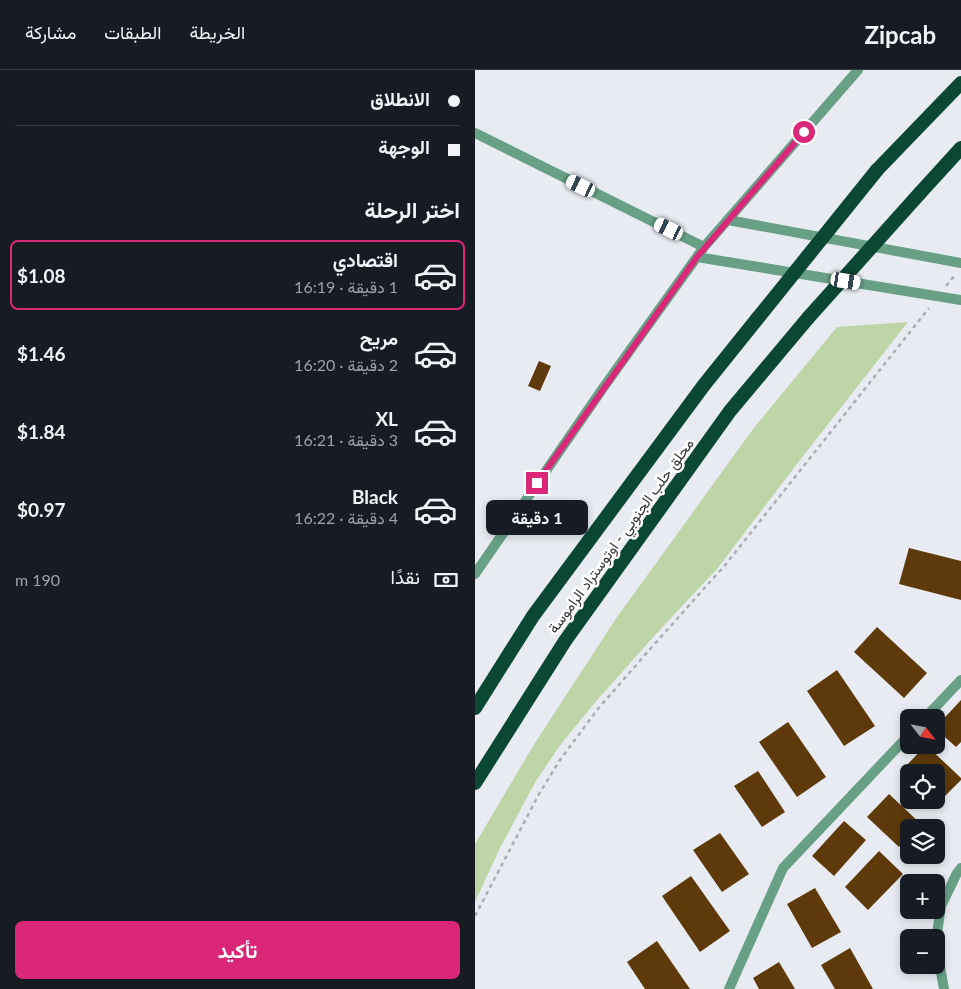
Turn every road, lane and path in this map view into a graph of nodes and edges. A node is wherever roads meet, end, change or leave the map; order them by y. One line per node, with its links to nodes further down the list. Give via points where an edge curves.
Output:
1 (858, 70): 5 (street)
2 (961, 83): 14 (highway, محلق حلب الجنوبي - اوتوستراد الراموسة, bridge, via 877,170 703,385 533,616)
3 (475, 133): 6 (street)
4 (961, 148): 17 (highway, محلق حلب الجنوبي - اوتوستراد الراموسة, bridge, via 808,318 730,411 565,641)
5 (727, 220): 6 (street); 8 (street)
6 (705, 247): 7 (street)
7 (697, 257): 10 (street); 12 (street)
8 (961, 263)
9 (955, 275): 10 (path)
10 (938, 296): 11 (street); 19 (path, via 726,564 597,710 539,794)
11 (961, 300)
12 (475, 574)
13 (961, 680): 15 (street)
14 (475, 708)
15 (934, 709)
16 (900, 744): 22 (street, via 783,868)
17 (475, 783)
18 (961, 868): 20 (street, via 941,906)
19 (475, 916)
20 (938, 929)
21 (941, 974): 23 (street)
22 (729, 989)
23 (944, 989)

